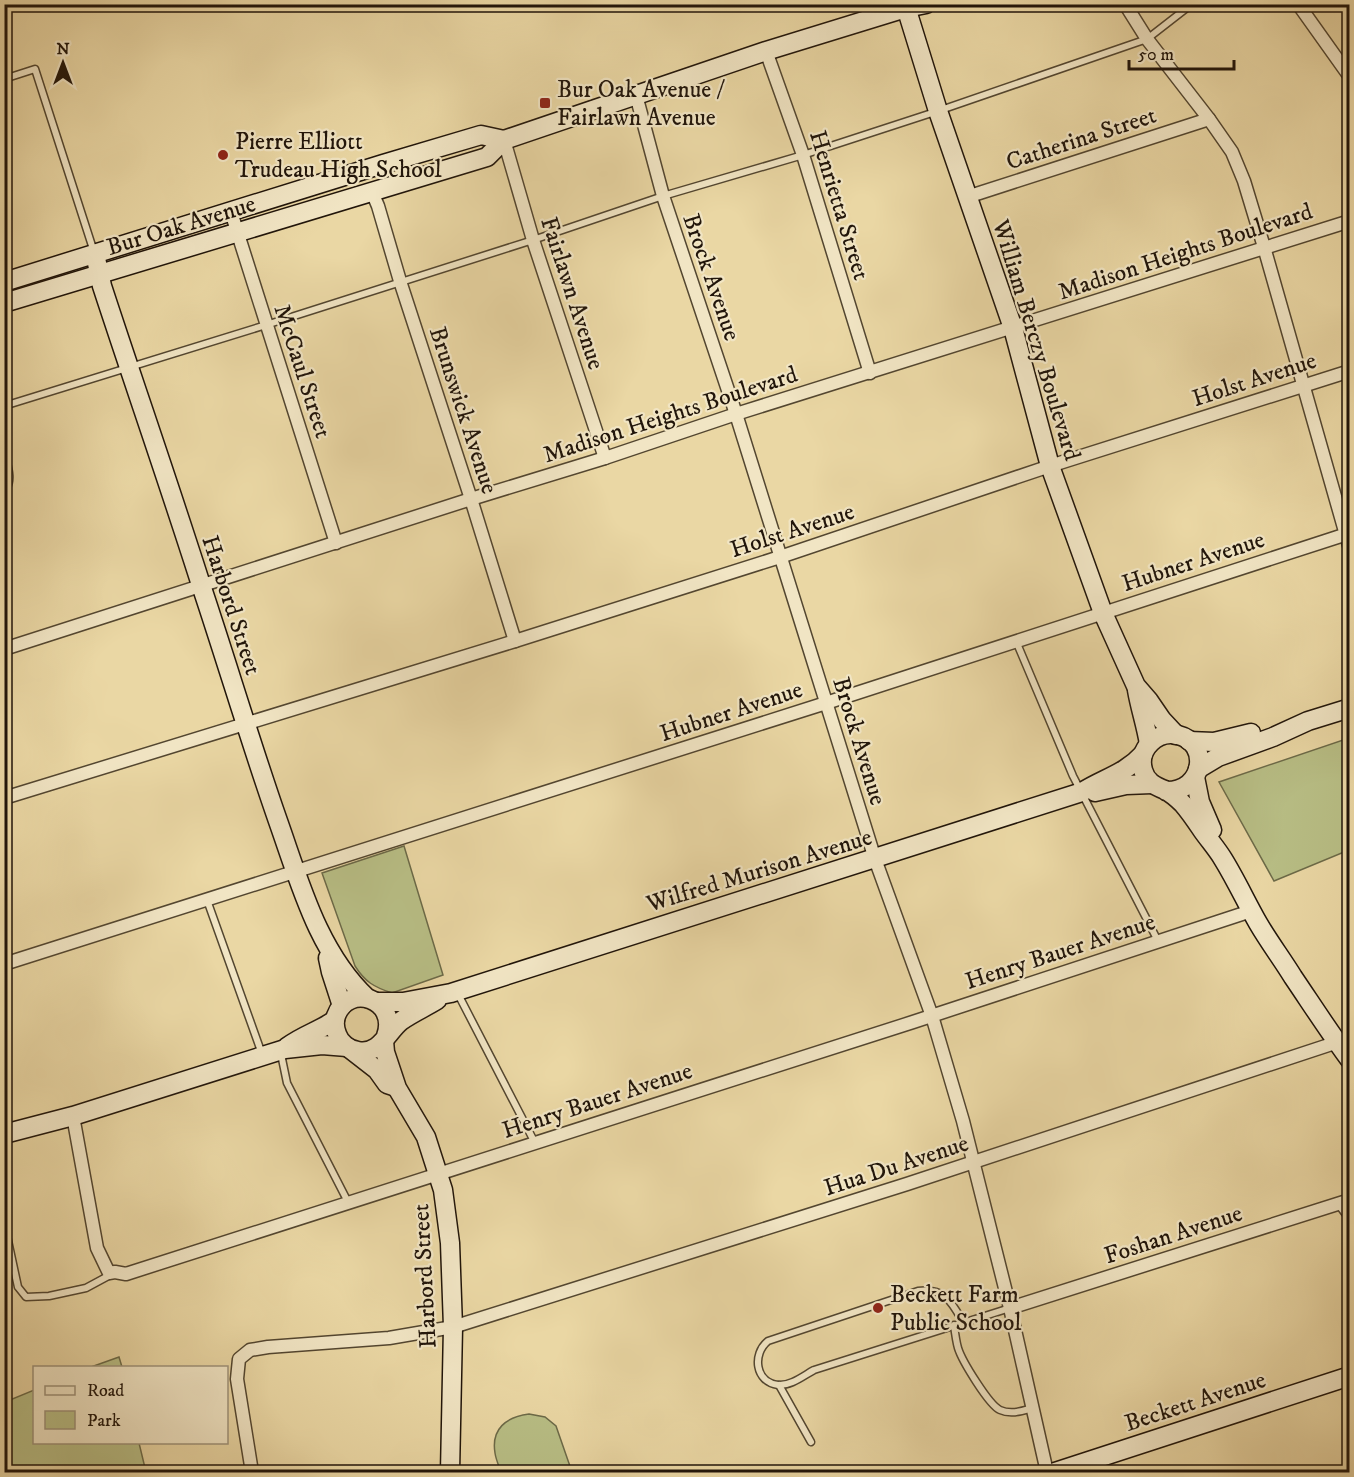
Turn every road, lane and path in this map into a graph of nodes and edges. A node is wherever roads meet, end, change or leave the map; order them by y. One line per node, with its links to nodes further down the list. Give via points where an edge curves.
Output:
1 (926, 4): 5 (street, Bur Oak Avenue)
2 (1125, 4): 6 (street)
3 (1192, 4): 6 (lane)
4 (1298, 4): 8 (street)
5 (906, 6): 7 (street, Bur Oak Avenue); 11 (street, William Berczy Boulevard)
6 (1147, 39): 11 (lane); 12 (street)
7 (766, 51): 10 (street, Bur Oak Avenue); 14 (street, Henrietta Street)
8 (1350, 77)
9 (4, 79): 23 (lane, via 35,69)
10 (636, 95): 13 (street, Bur Oak Avenue); 16 (street, Brock Avenue)
11 (938, 111): 14 (lane); 17 (street, William Berczy Boulevard)
12 (1209, 119): 17 (street, Catherina Street); 22 (street, via 1232,152)
13 (504, 140): 15 (street, Bur Oak Avenue, via 487,157); 18 (street, Bur Oak Avenue, via 481,135); 21 (street, Fairlawn Avenue)
14 (803, 155): 16 (lane); 32 (street, Henrietta Street)
15 (372, 192): 20 (street, Bur Oak Avenue); 25 (street, Brunswick Avenue)
16 (663, 196): 21 (lane); 35 (street, Brock Avenue)
17 (967, 197): 29 (street, William Berczy Boulevard)
18 (231, 212): 20 (street, McCaul Street); 23 (street, Bur Oak Avenue)
19 (1350, 221): 22 (street, Madison Heights Boulevard)
20 (237, 234): 24 (street, Bur Oak Avenue); 28 (street, McCaul Street)
21 (533, 240): 25 (lane); 36 (street, Fairlawn Avenue)
22 (1264, 247): 29 (street, Madison Heights Boulevard); 33 (street)
23 (95, 254): 24 (street, Harbord Street); 26 (street, Bur Oak Avenue)
24 (99, 275): 27 (street, Bur Oak Avenue); 30 (street, Harbord Street)
25 (400, 281): 28 (lane); 40 (street, Brunswick Avenue)
26 (4, 282)
27 (4, 303)
28 (266, 325): 30 (lane); 42 (street, McCaul Street)
29 (1013, 328): 32 (street, Madison Heights Boulevard); 38 (street, William Berczy Boulevard)
30 (129, 368): 34 (lane); 45 (street, Harbord Street)
31 (1350, 370): 33 (street, Holst Avenue)
32 (870, 373): 35 (street, Madison Heights Boulevard)
33 (1303, 386): 38 (street, Holst Avenue); 41 (street)
34 (4, 405)
35 (736, 414): 36 (street, Madison Heights Boulevard); 44 (street, Brock Avenue)
36 (605, 458): 40 (street, Madison Heights Boulevard)
37 (4, 463): 39 (street)
38 (1050, 466): 44 (street, Holst Avenue); 46 (street, William Berczy Boulevard)
39 (4, 487)
40 (471, 499): 42 (street, Madison Heights Boulevard); 47 (street, Brunswick Avenue)
41 (1347, 533): 43 (street); 46 (street, Hubner Avenue)
42 (336, 543): 45 (street, Madison Heights Boulevard)
43 (1350, 549)
44 (780, 557): 47 (street, Holst Avenue); 51 (street, Brock Avenue)
45 (202, 587): 49 (street, Madison Heights Boulevard); 54 (street, Harbord Street)
46 (1102, 613): 48 (street, Hubner Avenue); 50 (street, William Berczy Boulevard)
47 (515, 641): 54 (street, Holst Avenue)
48 (1016, 641): 51 (street, Hubner Avenue); 59 (lane)
49 (4, 649)
50 (1136, 686): 55 (street, William Berczy Boulevard, via 1162,720); 56 (street, William Berczy Boulevard, via 1147,730)
51 (826, 703): 62 (street, Brock Avenue); 63 (street, Hubner Avenue)
52 (1350, 708): 53 (street)
53 (1308, 721): 55 (street, via 1221,741); 57 (street, via 1218,757)
54 (245, 723): 60 (street, Holst Avenue); 63 (street, Harbord Street)
55 (1183, 738): 56 (street, via 1166,734); 57 (street, via 1198,754)
56 (1146, 749): 58 (street, via 1143,770 1146,778); 59 (street, Wilfred Murison Avenue, via 1131,766)
57 (1197, 773): 58 (street, via 1183,788 1174,791); 61 (street, via 1200,802)
58 (1159, 787): 59 (street, Wilfred Murison Avenue, via 1126,785); 61 (street, via 1187,809)
59 (1082, 792): 62 (street, Wilfred Murison Avenue); 66 (lane)
60 (4, 798)
61 (1222, 857): 65 (street)
62 (874, 859): 69 (street, Wilfred Murison Avenue); 72 (street, Brock Avenue)
63 (296, 872): 64 (street, Hubner Avenue); 67 (street, Harbord Street)
64 (206, 899): 68 (street, Hubner Avenue); 76 (lane)
65 (1251, 911): 66 (street, Henry Bauer Avenue); 74 (street)
66 (1158, 941): 72 (street, Henry Bauer Avenue)
67 (328, 947): 70 (street, Harbord Street, via 350,981); 71 (street, Harbord Street)
68 (4, 964)
69 (454, 992): 70 (street, Wilfred Murison Avenue, via 403,1002); 73 (street, Wilfred Murison Avenue, via 401,1021); 81 (lane)
70 (372, 1000): 71 (street, via 351,999); 73 (street, via 387,1014 389,1029)
71 (339, 1013): 75 (street, via 335,1028); 76 (street, via 322,1028)
72 (932, 1016): 81 (street, Henry Bauer Avenue); 82 (street, Brock Avenue)
73 (385, 1038): 75 (street, via 365,1051); 78 (street, Harbord Street, via 385,1052)
74 (1343, 1040): 77 (street); 82 (street, Hua Du Avenue)
75 (349, 1048): 76 (street, via 322,1045); 78 (street, Harbord Street, via 377,1070 387,1084)
76 (276, 1052): 79 (street); 85 (lane, via 287,1083)
77 (1350, 1060)
78 (397, 1088): 83 (street, Harbord Street, via 426,1137)
79 (73, 1116): 80 (street); 88 (street, via 97,1248 109,1273)
80 (4, 1134)
81 (535, 1143): 83 (street, Henry Bauer Avenue)
82 (973, 1162): 89 (street, Brock Avenue); 92 (street, Hua Du Avenue)
83 (438, 1174): 85 (street, Henry Bauer Avenue); 92 (street, Harbord Street, via 450,1243)
84 (1344, 1202): 86 (lane); 89 (street, Foshan Avenue)
85 (348, 1203): 88 (street, Henry Bauer Avenue, via 126,1274)
86 (1350, 1220)
87 (4, 1222): 88 (lane, via 18,1287 27,1297 86,1288)
88 (116, 1272)
89 (1010, 1308): 90 (lane); 95 (street, Brock Avenue)
90 (963, 1322): 91 (lane); 94 (lane, via 946,1296 928,1290 774,1338 759,1351 758,1369 763,1377)
91 (954, 1325): 94 (lane); 95 (lane, via 958,1350 994,1406 1016,1413)
92 (453, 1327): 97 (street, Hua Du Avenue, via 389,1338 250,1350 239,1359 237,1379); 98 (street, Harbord Street)
93 (1350, 1376): 100 (street, Beckett Avenue)
94 (779, 1385): 96 (lane)
95 (1033, 1408): 99 (street, Brock Avenue)
96 (811, 1442)
97 (252, 1473)
98 (450, 1473)
99 (1047, 1473)
100 (1055, 1473)

